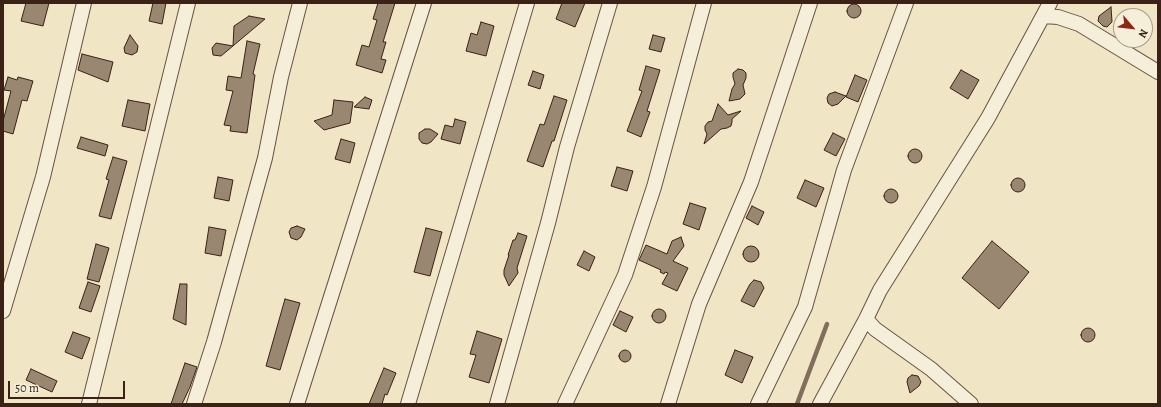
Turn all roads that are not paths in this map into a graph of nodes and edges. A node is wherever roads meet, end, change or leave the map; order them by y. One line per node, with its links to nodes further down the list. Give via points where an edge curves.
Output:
1 (84, 3): 13 (street, via 43,177)
2 (188, 3): 15 (street)
3 (300, 3): 16 (street, via 281,77 265,158 214,342)
4 (424, 3): 17 (street)
5 (527, 3): 18 (street)
6 (610, 3): 19 (street)
7 (704, 3): 20 (street, via 654,187 625,275)
8 (810, 3): 21 (street, via 751,182 699,304)
9 (906, 3): 22 (street, via 844,170 805,307)
10 (1050, 3): 11 (street)
11 (1043, 16): 12 (street, via 1058,17 1079,24); 14 (street, via 988,118 880,290)
12 (1158, 72)
13 (3, 311)
14 (866, 320): 23 (street); 24 (street, via 931,369)
15 (89, 404)
16 (194, 404)
17 (298, 404)
18 (408, 404)
19 (496, 404)
20 (565, 404)
21 (668, 404)
22 (758, 404)
23 (820, 404)
24 (971, 404)

